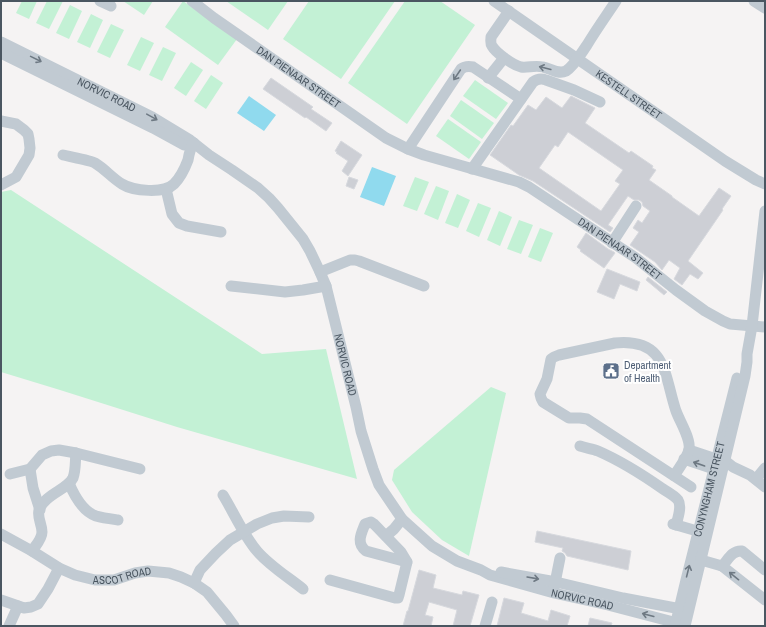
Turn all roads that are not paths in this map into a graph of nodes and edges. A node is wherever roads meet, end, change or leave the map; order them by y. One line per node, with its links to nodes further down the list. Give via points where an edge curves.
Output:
1 (100, 1): 6 (street)
2 (192, 1): 18 (street, DAN PIENAAR STREET, via 380,133)
3 (494, 1): 8 (street, KESTELL STREET)
4 (616, 1): 12 (street)
5 (754, 1): 7 (street)
6 (111, 6)
7 (765, 8)
8 (509, 11): 11 (street, via 490,41 493,48); 12 (street, KESTELL STREET)
9 (1, 42): 17 (street, NORVIC ROAD, one-way to 17, via 152,117)
10 (1, 53): 17 (street, NORVIC ROAD)
11 (504, 58): 12 (street, one-way to 11, via 565,72 542,66 520,67); 13 (street)
12 (578, 58): 21 (street, KESTELL STREET, via 725,161)
13 (488, 78): 14 (street); 18 (street, one-way to 18, via 473,67 461,69)
14 (521, 99): 15 (street, via 533,82 542,79); 20 (street)
15 (600, 102)
16 (1, 121): 22 (street, via 16,124 24,130 28,134 30,148 29,155 16,177)
17 (192, 145): 23 (street, via 180,176); 28 (street, NORVIC ROAD, via 232,170 269,198 303,239)
18 (408, 149): 20 (street, DAN PIENAAR STREET)
19 (63, 155): 23 (street, via 94,163 124,186 149,190)
20 (472, 169): 27 (street, DAN PIENAAR STREET, via 529,187)
21 (765, 184)
22 (1, 185)
23 (166, 189): 26 (street, via 172,214 179,223)
24 (636, 206): 27 (street)
25 (765, 211): 32 (street, CONYNGHAM STREET)
26 (221, 232)
27 (612, 242): 32 (street, DAN PIENAAR STREET, via 705,311 730,324)
28 (320, 272): 30 (street, NORVIC ROAD); 31 (street, via 354,260)
29 (231, 286): 30 (street, via 285,292)
30 (326, 286): 49 (street, NORVIC ROAD, via 361,431 373,469 379,485)
31 (424, 286)
32 (752, 326): 33 (street, DAN PIENAAR STREET); 37 (street, CONYNGHAM STREET, via 745,376)
33 (765, 327)
34 (580, 446): 52 (street, via 616,459 672,495 678,500 680,507 675,524)
35 (76, 453): 39 (street, via 51,451 42,455); 40 (street); 43 (street, via 74,473)
36 (687, 454): 37 (street); 42 (street); 42 (street, via 689,443 677,413 664,367 649,348 632,343 615,343 551,359 547,379 540,394 543,402 569,418 587,419)
37 (722, 465): 44 (street, via 750,475); 52 (street, CONYNGHAM STREET)
38 (765, 468): 44 (street)
39 (30, 469): 41 (street); 47 (street)
40 (140, 469)
41 (10, 474)
42 (674, 476): 45 (street)
43 (69, 483): 47 (street, via 52,494); 50 (street, via 75,496 89,512)
44 (761, 483)
45 (691, 487)
46 (223, 495): 51 (street)
47 (40, 510): 55 (street, via 38,518 42,532)
48 (309, 517): 51 (street, via 272,518)
49 (402, 519): 54 (street); 64 (street, NORVIC ROAD, via 432,546 456,561 501,579)
50 (118, 520)
51 (244, 532): 63 (street, via 216,553 200,570); 65 (street, via 264,559)
52 (703, 532): 57 (street, CONYNGHAM STREET); 70 (street, CONYNGHAM STREET, one-way to 52)
53 (1, 534): 55 (street, ASCOT ROAD)
54 (386, 536): 58 (street); 58 (street, via 374,524 365,524 360,539 362,547)
55 (32, 551): 60 (street, ASCOT ROAD)
56 (560, 558): 64 (street)
57 (701, 560): 59 (street); 70 (street, CONYNGHAM STREET)
58 (407, 562): 62 (street, via 398,598)
59 (722, 566): 61 (street, via 735,552 742,551); 67 (street, one-way to 59)
60 (59, 568): 63 (street, ASCOT ROAD, via 95,580 114,580 148,571 169,573); 69 (street, via 38,604 24,608)
61 (765, 570)
62 (330, 580)
63 (194, 583): 73 (street, ASCOT ROAD, via 207,592)
64 (555, 587): 70 (street, NORVIC ROAD); 71 (street, NORVIC ROAD, one-way to 64)
65 (303, 589)
66 (1, 600): 69 (street)
67 (765, 600)
68 (492, 602): 74 (street)
69 (18, 606): 72 (street)
70 (684, 610): 71 (street, CONYNGHAM STREET)
71 (680, 625)
72 (9, 626)
73 (234, 626)
74 (485, 626)

